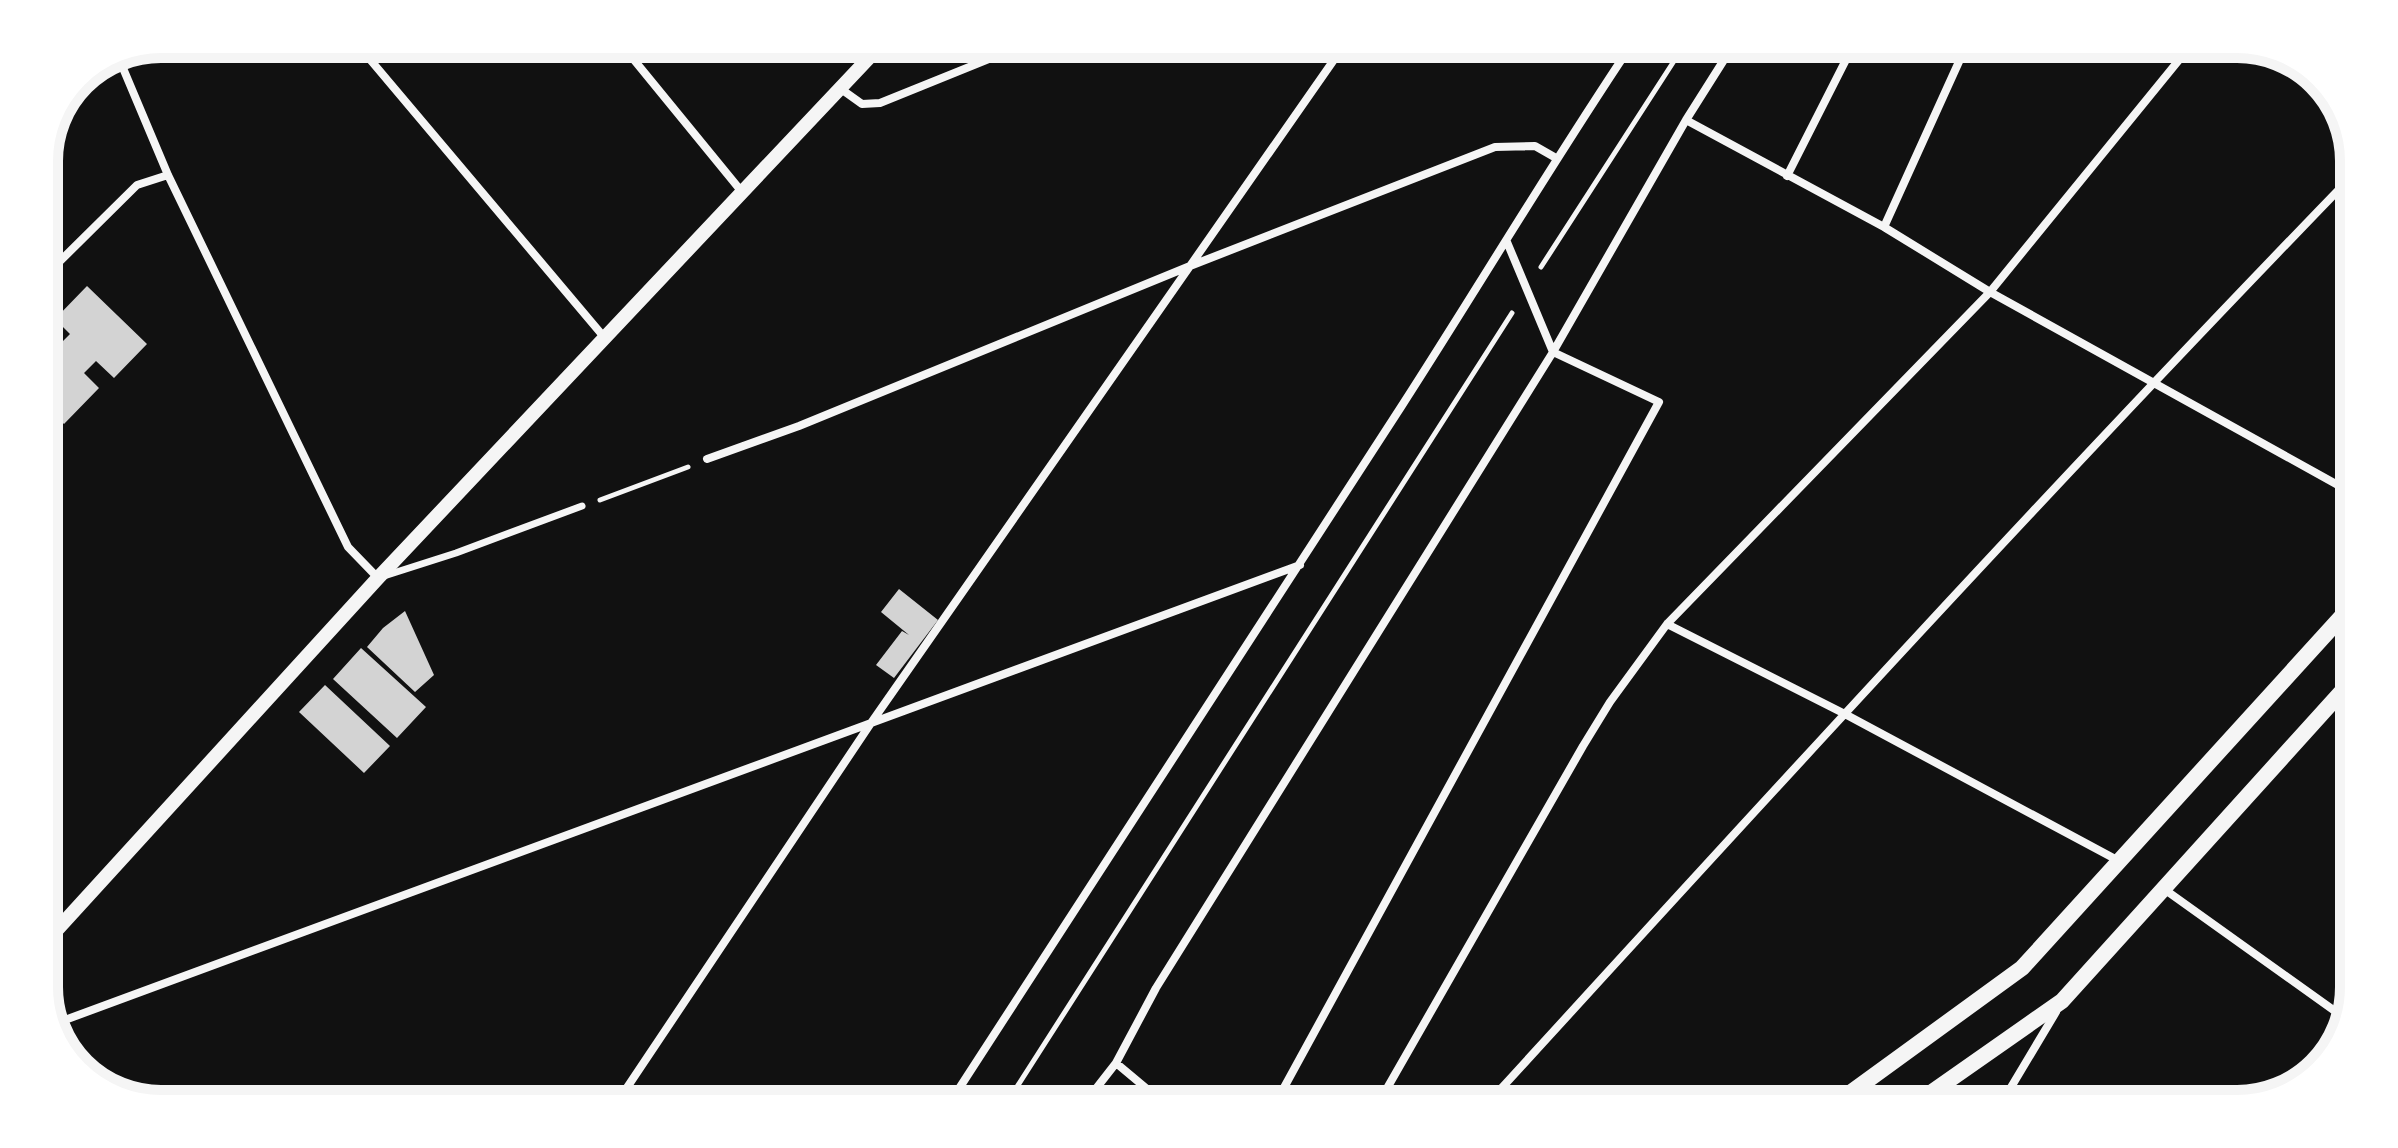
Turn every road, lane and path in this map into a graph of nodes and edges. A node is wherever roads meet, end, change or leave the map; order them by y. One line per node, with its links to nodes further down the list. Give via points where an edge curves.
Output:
1 (369, 58): 26 (street)
2 (632, 58): 19 (street)
3 (869, 58): 13 (street)
4 (991, 58): 13 (street, via 880,103 862,104)
5 (1335, 58): 23 (street)
6 (1623, 58): 15 (street)
7 (1676, 58): 24 (path)
8 (1725, 58): 14 (street)
9 (1847, 58): 17 (street)
10 (1961, 58): 20 (street)
11 (2181, 58): 25 (street)
12 (122, 66): 16 (street)
13 (841, 89): 19 (street)
14 (1686, 120): 17 (street); 27 (street)
15 (1556, 158): 21 (street); 23 (street, via 1535,146 1495,147)
16 (168, 175): 22 (street, via 137,185); 33 (street, via 348,547)
17 (1787, 176): 20 (street)
18 (2340, 188): 28 (street)
19 (742, 192): 26 (street)
20 (1884, 227): 25 (street)
21 (1507, 242): 24 (street); 32 (street)
22 (58, 263)
23 (1190, 266): 29 (street); 38 (street)
24 (1527, 289): 27 (street); 48 (path)
25 (1990, 292): 28 (street); 35 (street)
26 (604, 337): 33 (street)
27 (1553, 352): 45 (street, via 1156,988); 51 (street, via 1659,402)
28 (2153, 381): 30 (street); 37 (street)
29 (707, 459): 31 (path)
30 (2340, 486)
31 (582, 506): 33 (street)
32 (1300, 565): 38 (street); 47 (street)
33 (378, 578): 41 (street)
34 (2340, 618): 39 (main road)
35 (1667, 624): 37 (street); 52 (street, via 1583,746)
36 (2340, 693): 40 (main road)
37 (1843, 713): 39 (street); 53 (street)
38 (871, 723): 44 (street); 46 (street)
39 (2119, 861): 54 (main road, via 2022,968)
40 (2163, 889): 42 (main road); 43 (street)
41 (58, 929)
42 (2062, 1001): 55 (main road); 56 (street)
43 (2336, 1012)
44 (64, 1020)
45 (1116, 1063): 49 (street); 50 (street)
46 (625, 1090)
47 (958, 1090)
48 (1015, 1090)
49 (1095, 1090)
50 (1148, 1090)
51 (1283, 1090)
52 (1386, 1090)
53 (1500, 1090)
54 (1855, 1090)
55 (1935, 1090)
56 (2009, 1090)

